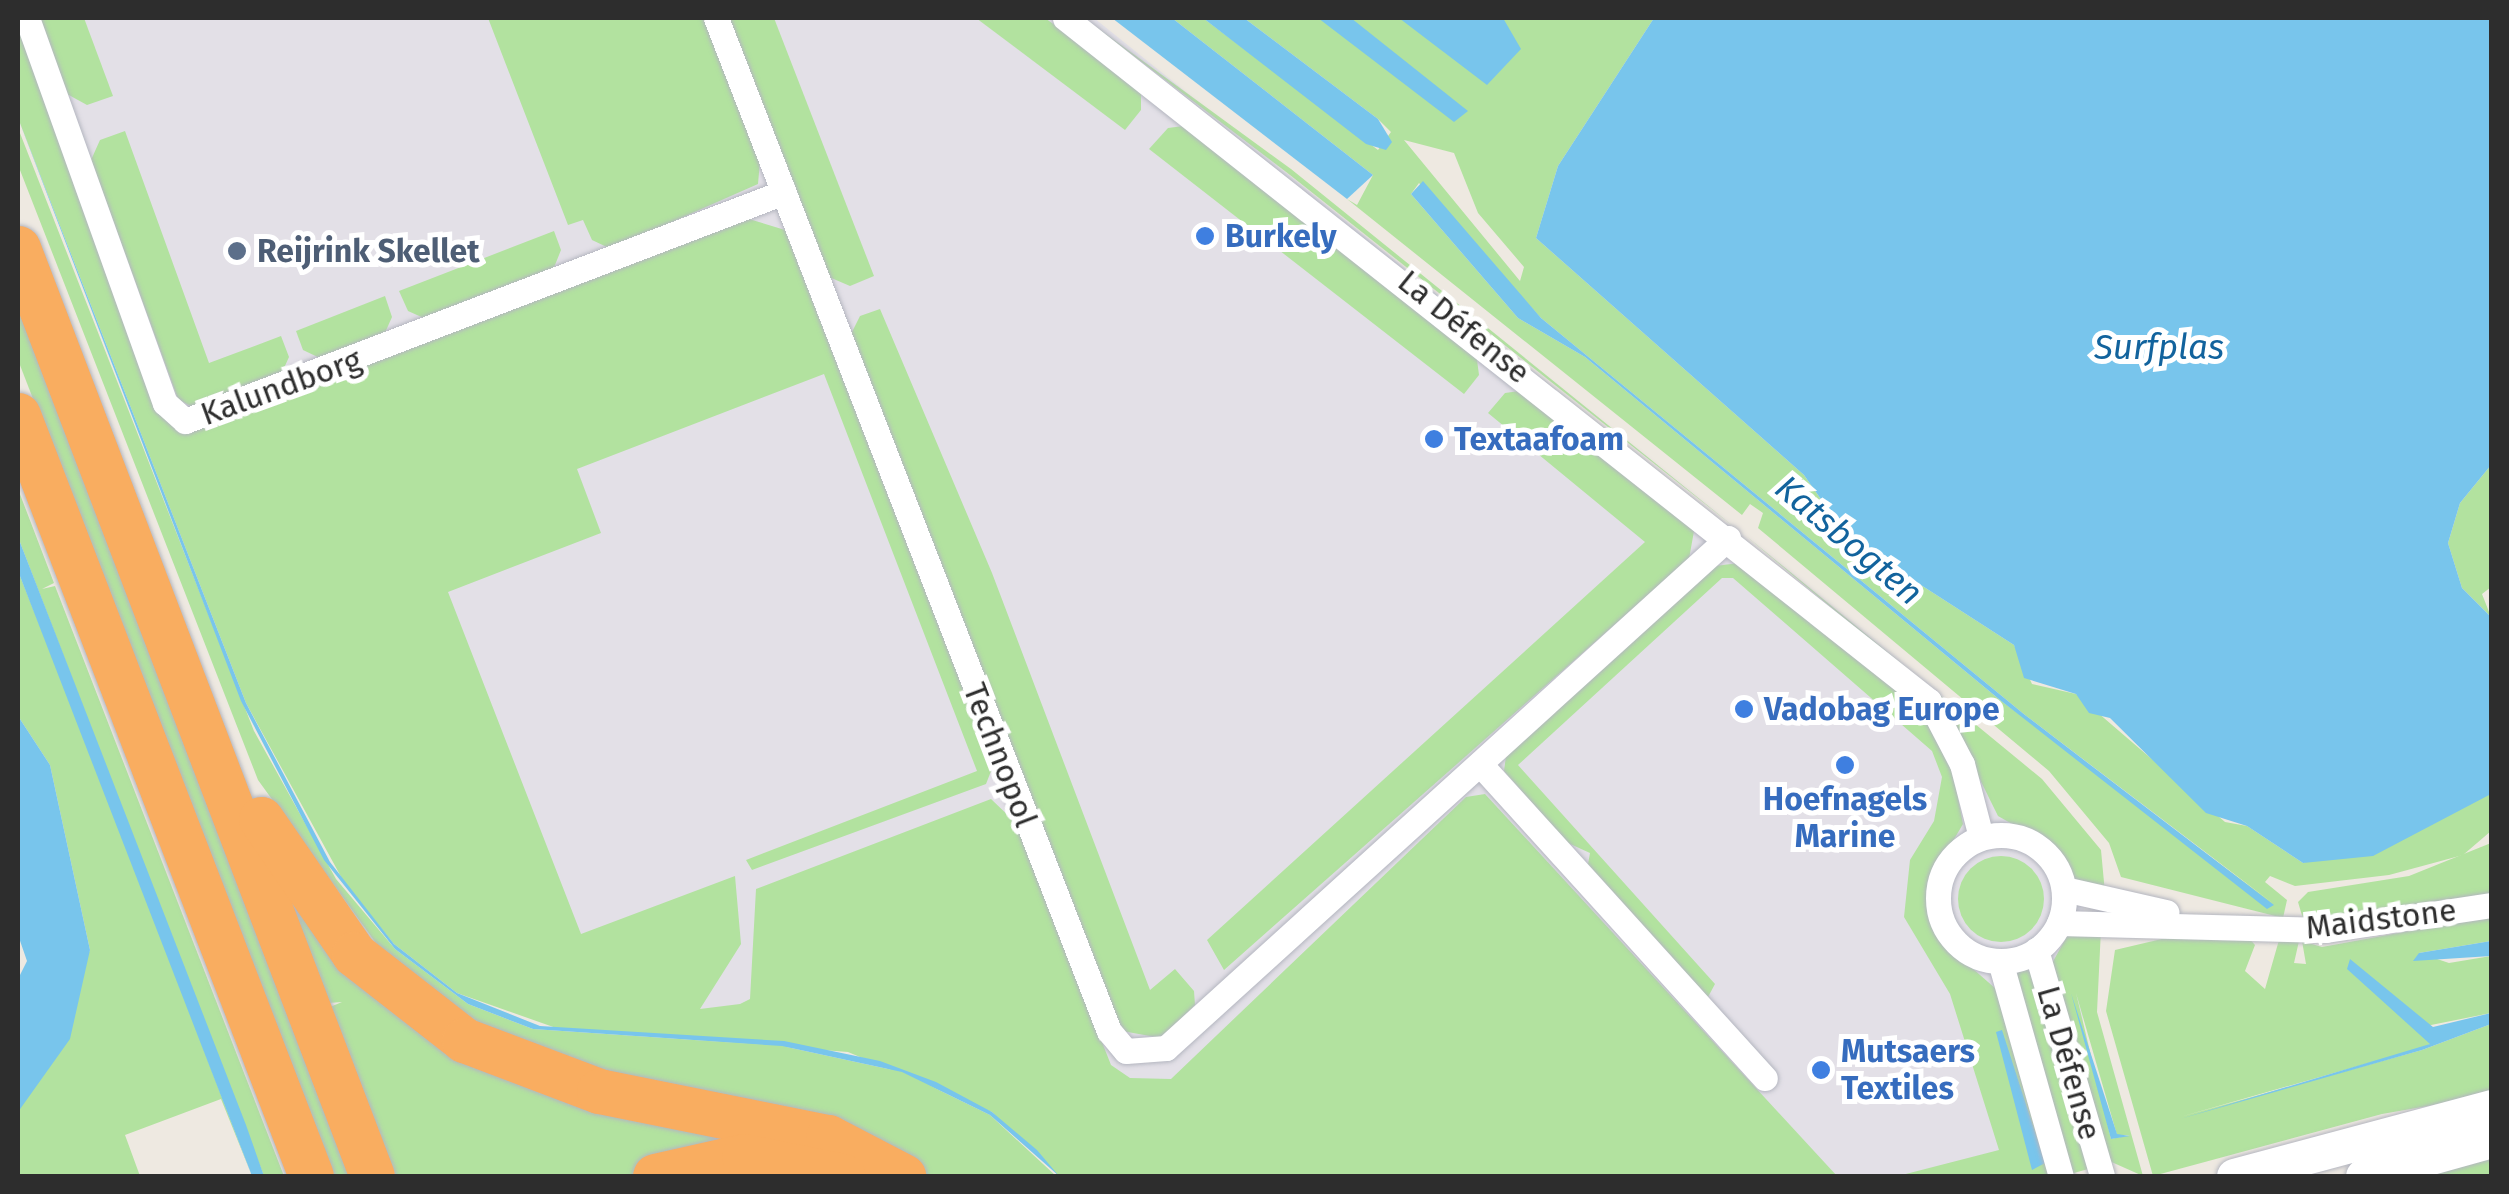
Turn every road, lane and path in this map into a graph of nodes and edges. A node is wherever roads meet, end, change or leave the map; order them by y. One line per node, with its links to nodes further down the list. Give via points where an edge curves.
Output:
1 (27, 18): 4 (street, Kalundborg, via 165,403 185,421)
2 (716, 18): 4 (street, Technopol)
3 (1065, 18): 7 (street, La Défense)
4 (784, 192): 9 (street, Technopol, via 1119,1046 1144,1056 1166,1048)
5 (18, 248): 8 (highway)
6 (18, 415): 20 (highway)
7 (1728, 538): 9 (street, Technopol); 10 (street, La Défense, via 1929,701 1962,764)
8 (182, 663): 21 (highway); 24 (highway, via 308,896 354,954 421,1012 538,1073 828,1137)
9 (1480, 764): 17 (street)
10 (1982, 838): 11 (street, via 2025,839 2057,868); 16 (street, La Défense, via 1943,872 1939,907 1966,950)
11 (2064, 889): 13 (street, Maidstone); 14 (street)
12 (2492, 905): 13 (street, Maidstone, via 2326,930)
13 (2210, 922): 14 (street, Maidstone)
14 (2059, 923): 15 (street, La Défense)
15 (2036, 950): 16 (street, La Défense); 26 (street, La Défense)
16 (2000, 961): 25 (street, La Défense)
17 (1765, 1078)
18 (2492, 1106): 27 (main road)
19 (2492, 1140): 28 (main road)
20 (311, 1176)
21 (372, 1176)
22 (655, 1176): 23 (highway, via 744,1156)
23 (842, 1176)
24 (903, 1176)
25 (2061, 1176)
26 (2102, 1176)
27 (2234, 1176)
28 (2363, 1176)

